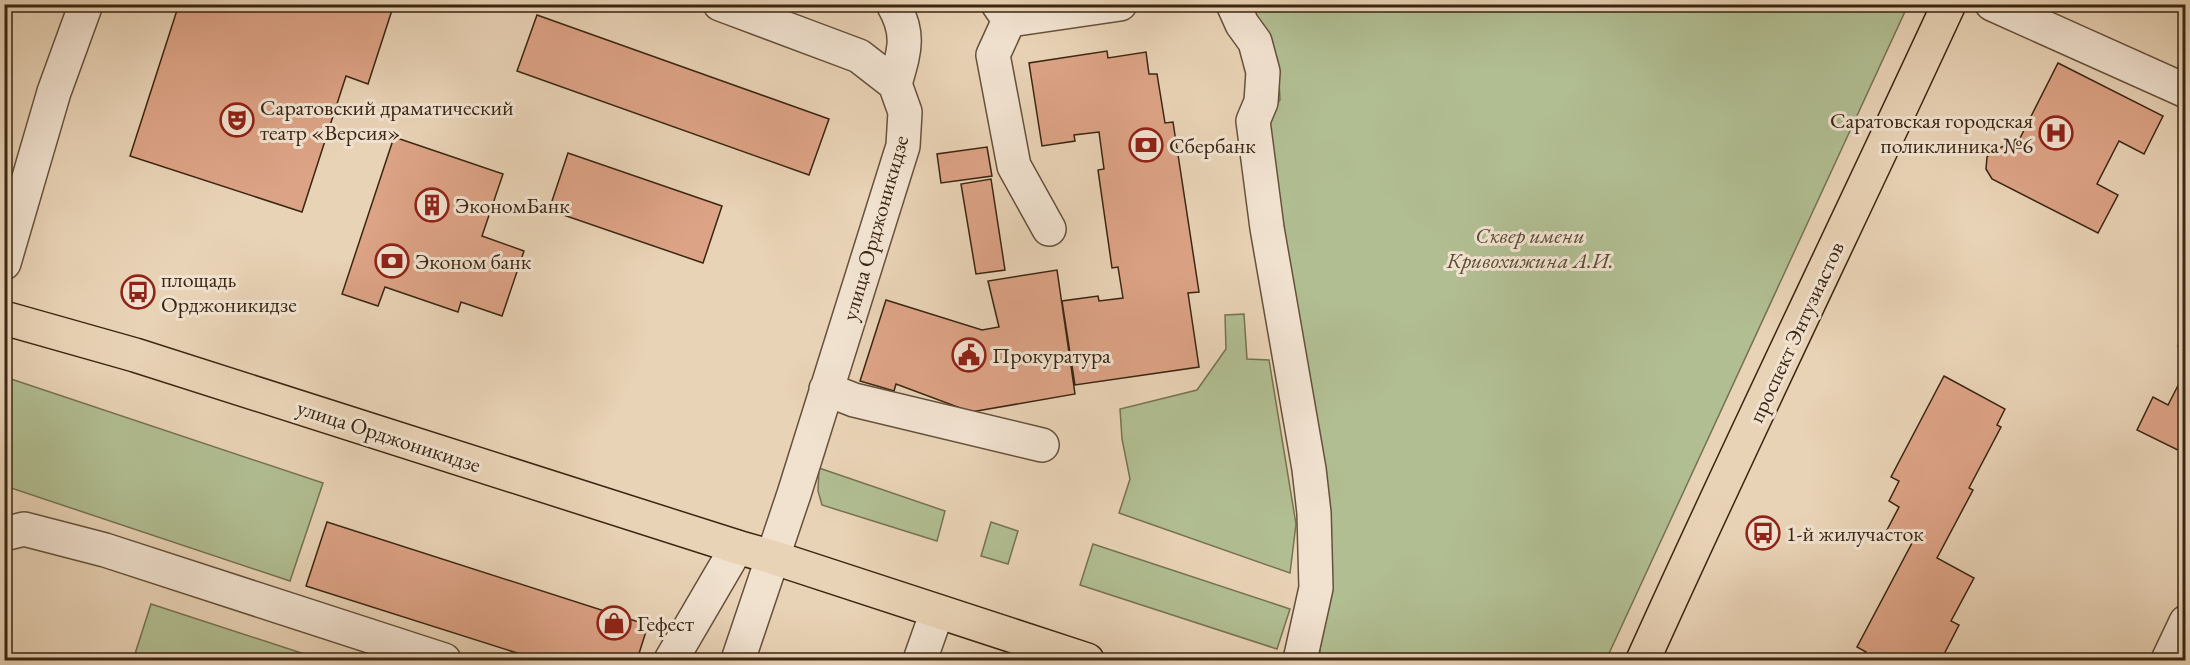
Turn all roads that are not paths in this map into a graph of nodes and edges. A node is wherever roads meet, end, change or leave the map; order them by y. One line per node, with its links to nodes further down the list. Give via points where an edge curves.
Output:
1 (86, 4): 12 (street, via 54,92)
2 (720, 4): 9 (street, via 859,56)
3 (893, 4): 9 (street, via 903,21 905,48)
4 (1120, 4): 8 (street)
5 (1233, 4): 26 (street, via 1255,42 1263,72 1261,102 1253,121 1314,513 1316,588)
6 (1949, 4): 27 (main road, проспект Энтузиастов)
7 (1992, 4): 10 (street)
8 (1003, 12): 11 (street, via 993,55 1014,166)
9 (895, 84): 14 (street, улица Орджоникидзе, via 905,112 903,146)
10 (2186, 91)
11 (1049, 229)
12 (4, 263)
13 (4, 318): 17 (main road, улица Орджоникидзе, via 135,355)
14 (826, 389): 15 (street, via 854,400); 18 (street, улица Орджоникидзе)
15 (1042, 445)
16 (4, 534): 21 (street, via 24,529 105,550)
17 (737, 547): 18 (main road, улица Орджоникидзе); 22 (street)
18 (772, 557): 19 (main road, улица Орджоникидзе); 23 (street)
19 (937, 612): 24 (street); 25 (main road, улица Орджоникидзе)
20 (2186, 622): 28 (street)
21 (444, 660)
22 (671, 660)
23 (738, 660)
24 (920, 660)
25 (1087, 660)
26 (1300, 660)
27 (1643, 660)
28 (2168, 660)

